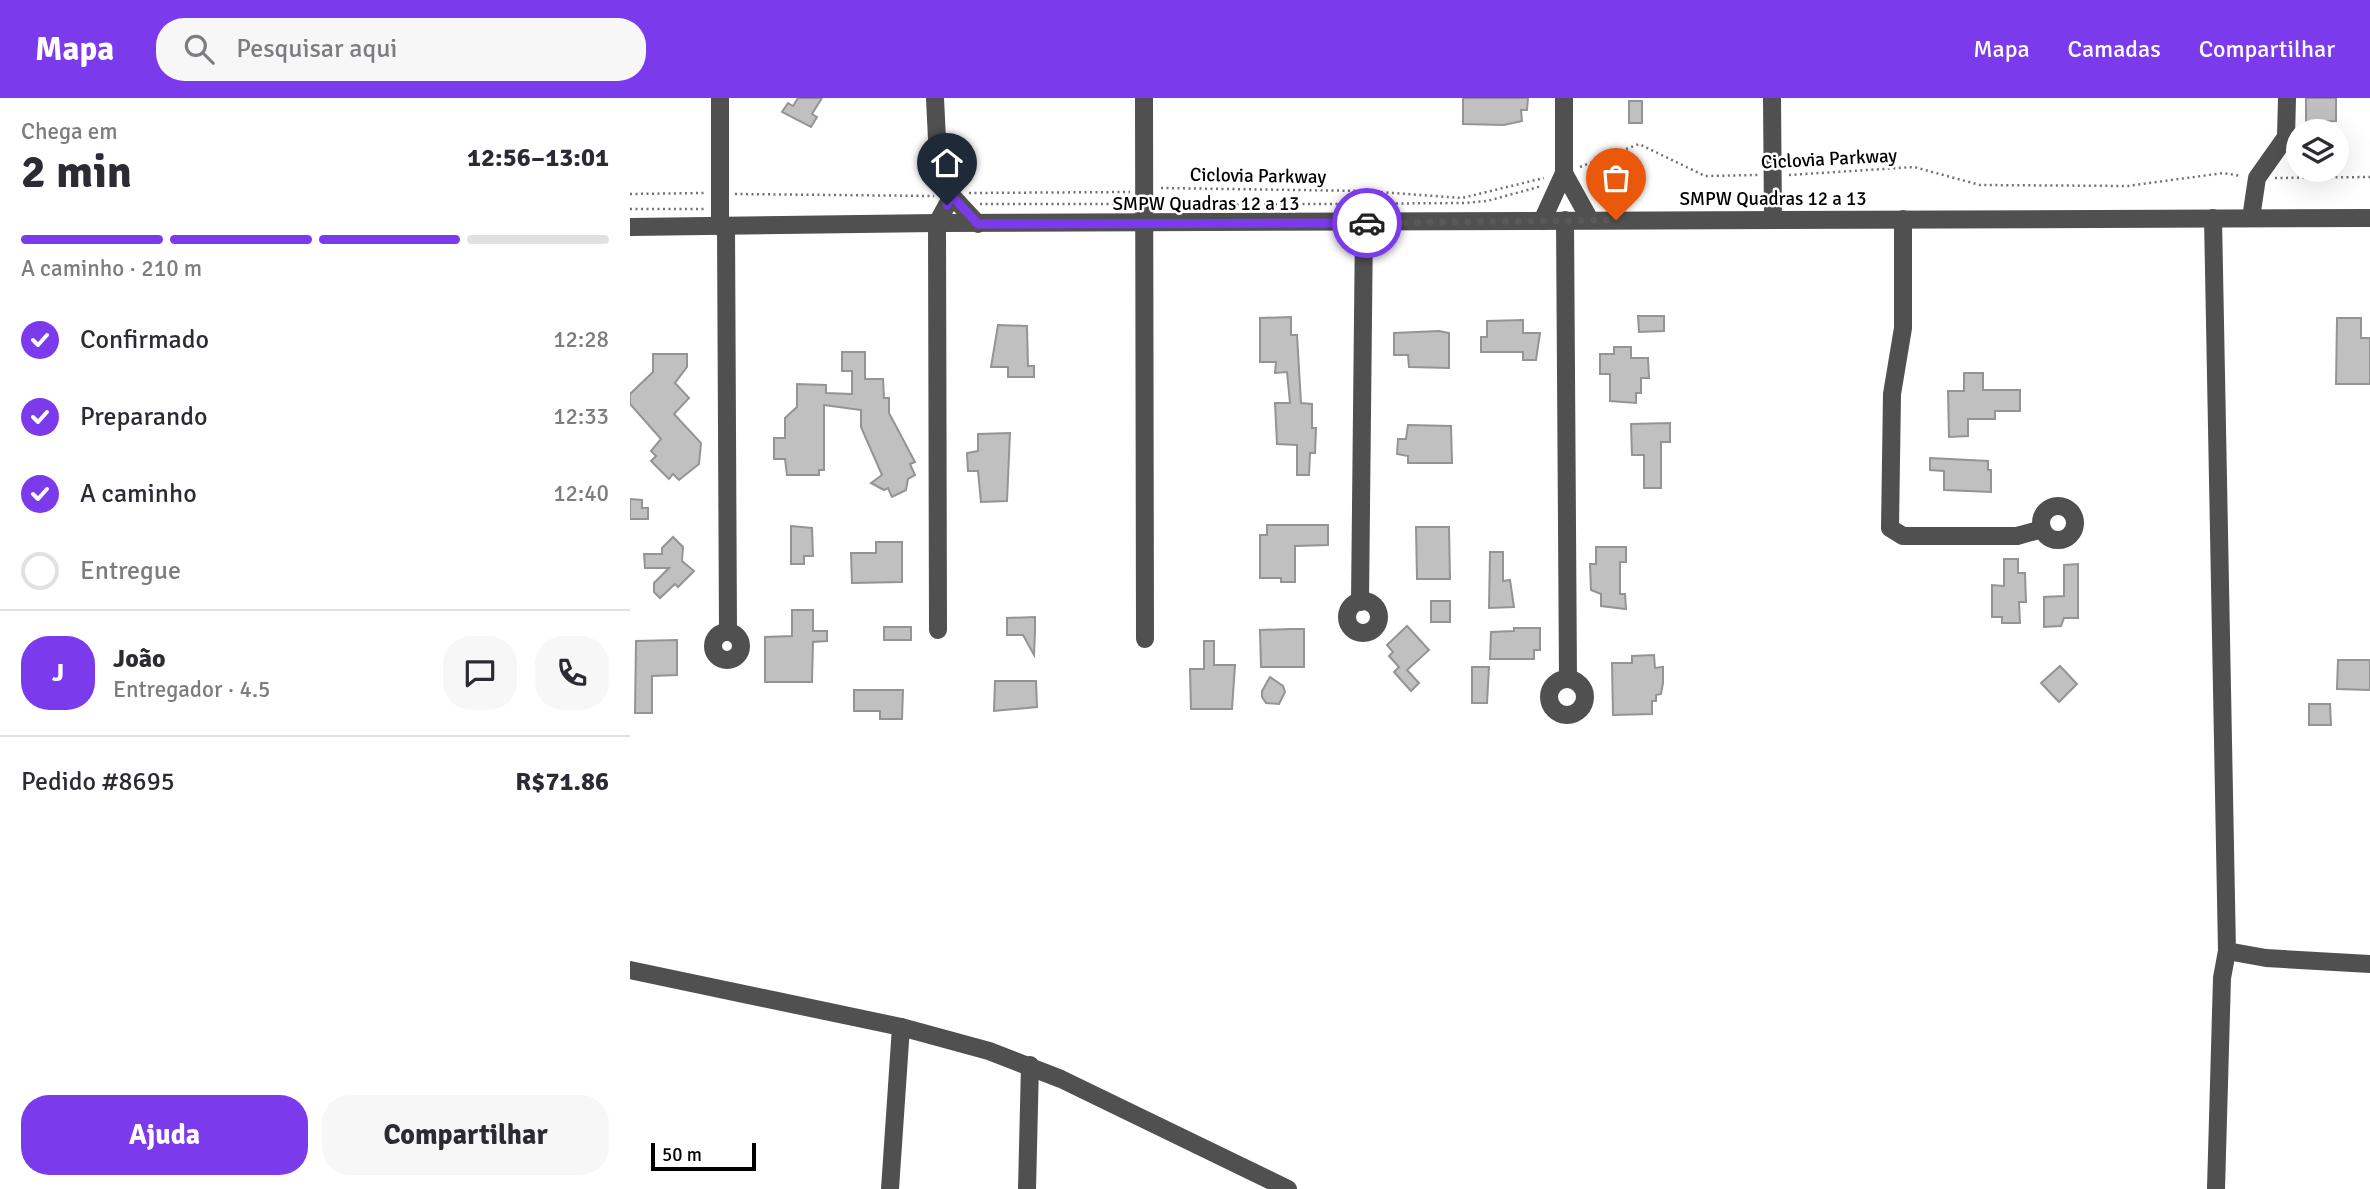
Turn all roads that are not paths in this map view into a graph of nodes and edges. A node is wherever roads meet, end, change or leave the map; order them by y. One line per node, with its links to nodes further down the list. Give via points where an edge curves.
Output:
1 (720, 98): 9 (street)
2 (935, 98): 8 (street, via 936,152)
3 (1143, 98): 10 (street)
4 (1563, 98): 7 (street)
5 (1772, 98): 14 (street)
6 (2287, 98): 12 (street, via 2286,137 2257,178)
7 (1562, 177): 17 (street); 18 (street)
8 (956, 200): 19 (street); 21 (street)
9 (722, 214): 19 (street, SMPW Quadras 12 a 13); 22 (street, SMPW Quadras 12 a 13); 26 (street)
10 (1144, 217): 20 (street, SMPW Quadras 12 a 13); 21 (street, SMPW Quadras 12 a 13); 27 (street)
11 (2213, 218): 12 (street, SMPW Quadras 12 a 13); 15 (street, SMPW Quadras 12 a 13); 29 (street)
12 (2251, 218): 13 (street, SMPW Quadras 12 a 13)
13 (2370, 218)
14 (1773, 219): 15 (street, SMPW Quadras 12 a 13); 17 (street, SMPW Quadras 12 a 13)
15 (1903, 219): 23 (street, via 1903,328 1892,394 1891,528 1903,536 2017,536)
16 (1566, 220): 17 (street, SMPW Quadras 12 a 13); 18 (street, SMPW Quadras 12 a 13); 28 (street)
17 (1590, 220)
18 (1542, 221): 20 (street, SMPW Quadras 12 a 13)
19 (937, 223): 21 (street, SMPW Quadras 12 a 13); 25 (street)
20 (1364, 223): 24 (street)
21 (978, 224)
22 (630, 227)
23 (2042, 528)
24 (1360, 602)
25 (938, 630)
26 (729, 632)
27 (1145, 639)
28 (1568, 679)
29 (2227, 951): 30 (street); 37 (street, via 2222,978)
30 (2370, 964)
31 (630, 970): 32 (street)
32 (901, 1027): 33 (street); 34 (street)
33 (1030, 1065): 35 (street); 36 (street)
34 (890, 1189)
35 (1027, 1189)
36 (1288, 1189)
37 (2216, 1189)

